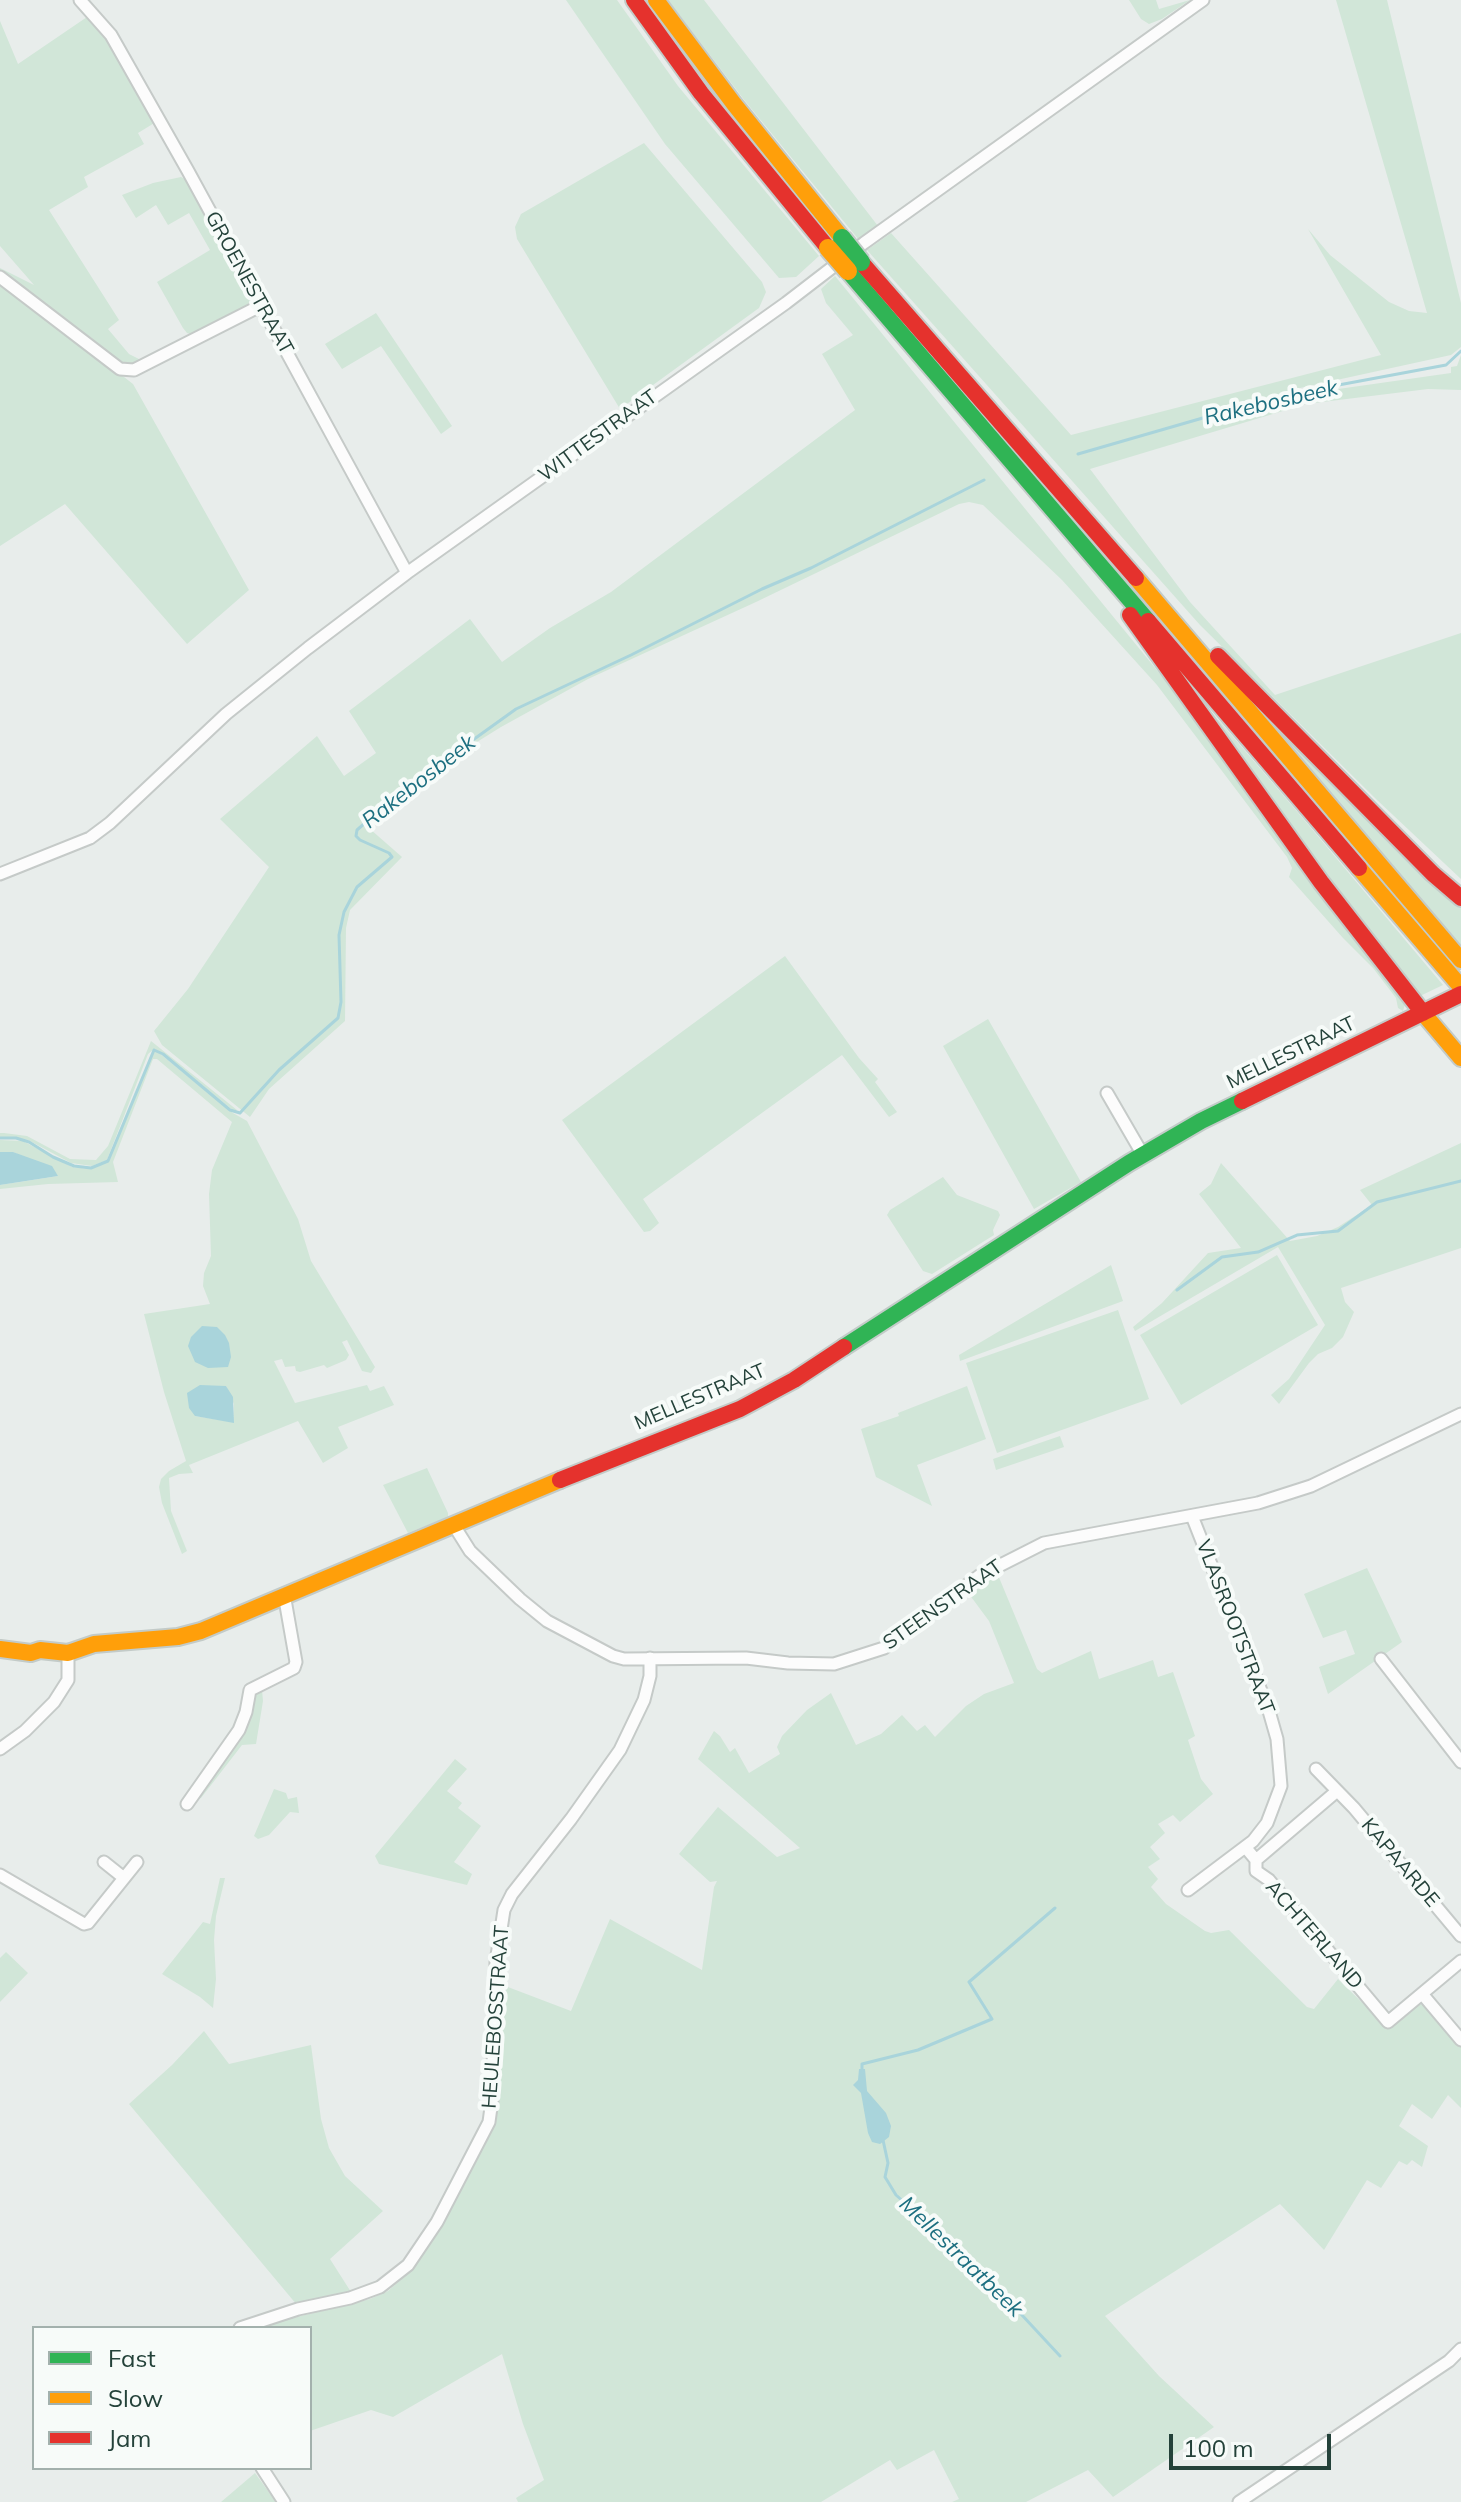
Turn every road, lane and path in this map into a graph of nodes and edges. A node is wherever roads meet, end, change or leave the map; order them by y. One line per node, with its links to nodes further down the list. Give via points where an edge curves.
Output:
1 (80, 0): 7 (street, GROENESTRAAT, via 111,35)
2 (634, 0): 5 (main road, via 701,93)
3 (656, 0): 5 (main road)
4 (1203, 0): 8 (street, WITTESTRAAT)
5 (835, 243): 9 (main road, bridge)
6 (0, 277): 7 (street, via 120,369 134,370)
7 (262, 305): 8 (street, GROENESTRAAT)
8 (407, 573): 10 (street, WITTESTRAAT, via 226,714 90,838)
9 (1121, 574): 11 (main road, via 1160,595); 12 (main road); 13 (main road); 14 (main road, via 1137,628)
10 (0, 874)
11 (1461, 898)
12 (1461, 960)
13 (1458, 994): 14 (main road, MELLESTRAAT)
14 (1423, 1013): 15 (main road); 17 (main road, MELLESTRAAT, via 1201,1121)
15 (1461, 1058)
16 (1107, 1093): 17 (street)
17 (1143, 1155): 20 (main road, MELLESTRAAT, via 794,1380 740,1409)
18 (1461, 1414): 19 (street, STEENSTRAAT, via 1311,1486)
19 (1192, 1516): 24 (street, STEENSTRAAT, via 1044,1543 979,1576 884,1648 857,1659 816,1665 746,1658); 31 (street, VLASROOTSTRAAT, via 1277,1739 1278,1799)
20 (453, 1524): 21 (main road, MELLESTRAAT); 24 (street, STEENSTRAAT, via 470,1551 547,1621 613,1656)
21 (284, 1594): 23 (main road, MELLESTRAAT, via 201,1631 121,1643); 30 (street, via 294,1668 250,1690 239,1730)
22 (0, 1649): 23 (main road)
23 (69, 1658): 26 (street, via 68,1680 54,1702)
24 (650, 1658): 42 (street, HEULEBOSSTRAAT, via 644,1700 620,1750 504,1910 496,1962 489,2122 437,2222 408,2265 380,2287)
25 (1381, 1659): 27 (street)
26 (0, 1749)
27 (1461, 1762)
28 (1316, 1769): 29 (street, KAPAARDE)
29 (1337, 1791): 32 (street); 38 (street, KAPAARDE)
30 (187, 1804)
31 (1246, 1848): 32 (street, ACHTERLAND); 37 (street, VLASROOTSTRAAT)
32 (1256, 1860): 40 (street, ACHTERLAND, via 1256,1871 1388,2022)
33 (104, 1862): 36 (street)
34 (137, 1862): 36 (street)
35 (0, 1875): 36 (street, via 84,1924)
36 (124, 1878)
37 (1188, 1890)
38 (1461, 1936)
39 (1461, 1961): 40 (street)
40 (1423, 1995): 41 (street)
41 (1461, 2040)
42 (246, 2326)
43 (1461, 2349): 46 (street)
44 (263, 2470): 45 (street)
45 (284, 2502)
46 (1239, 2502)

